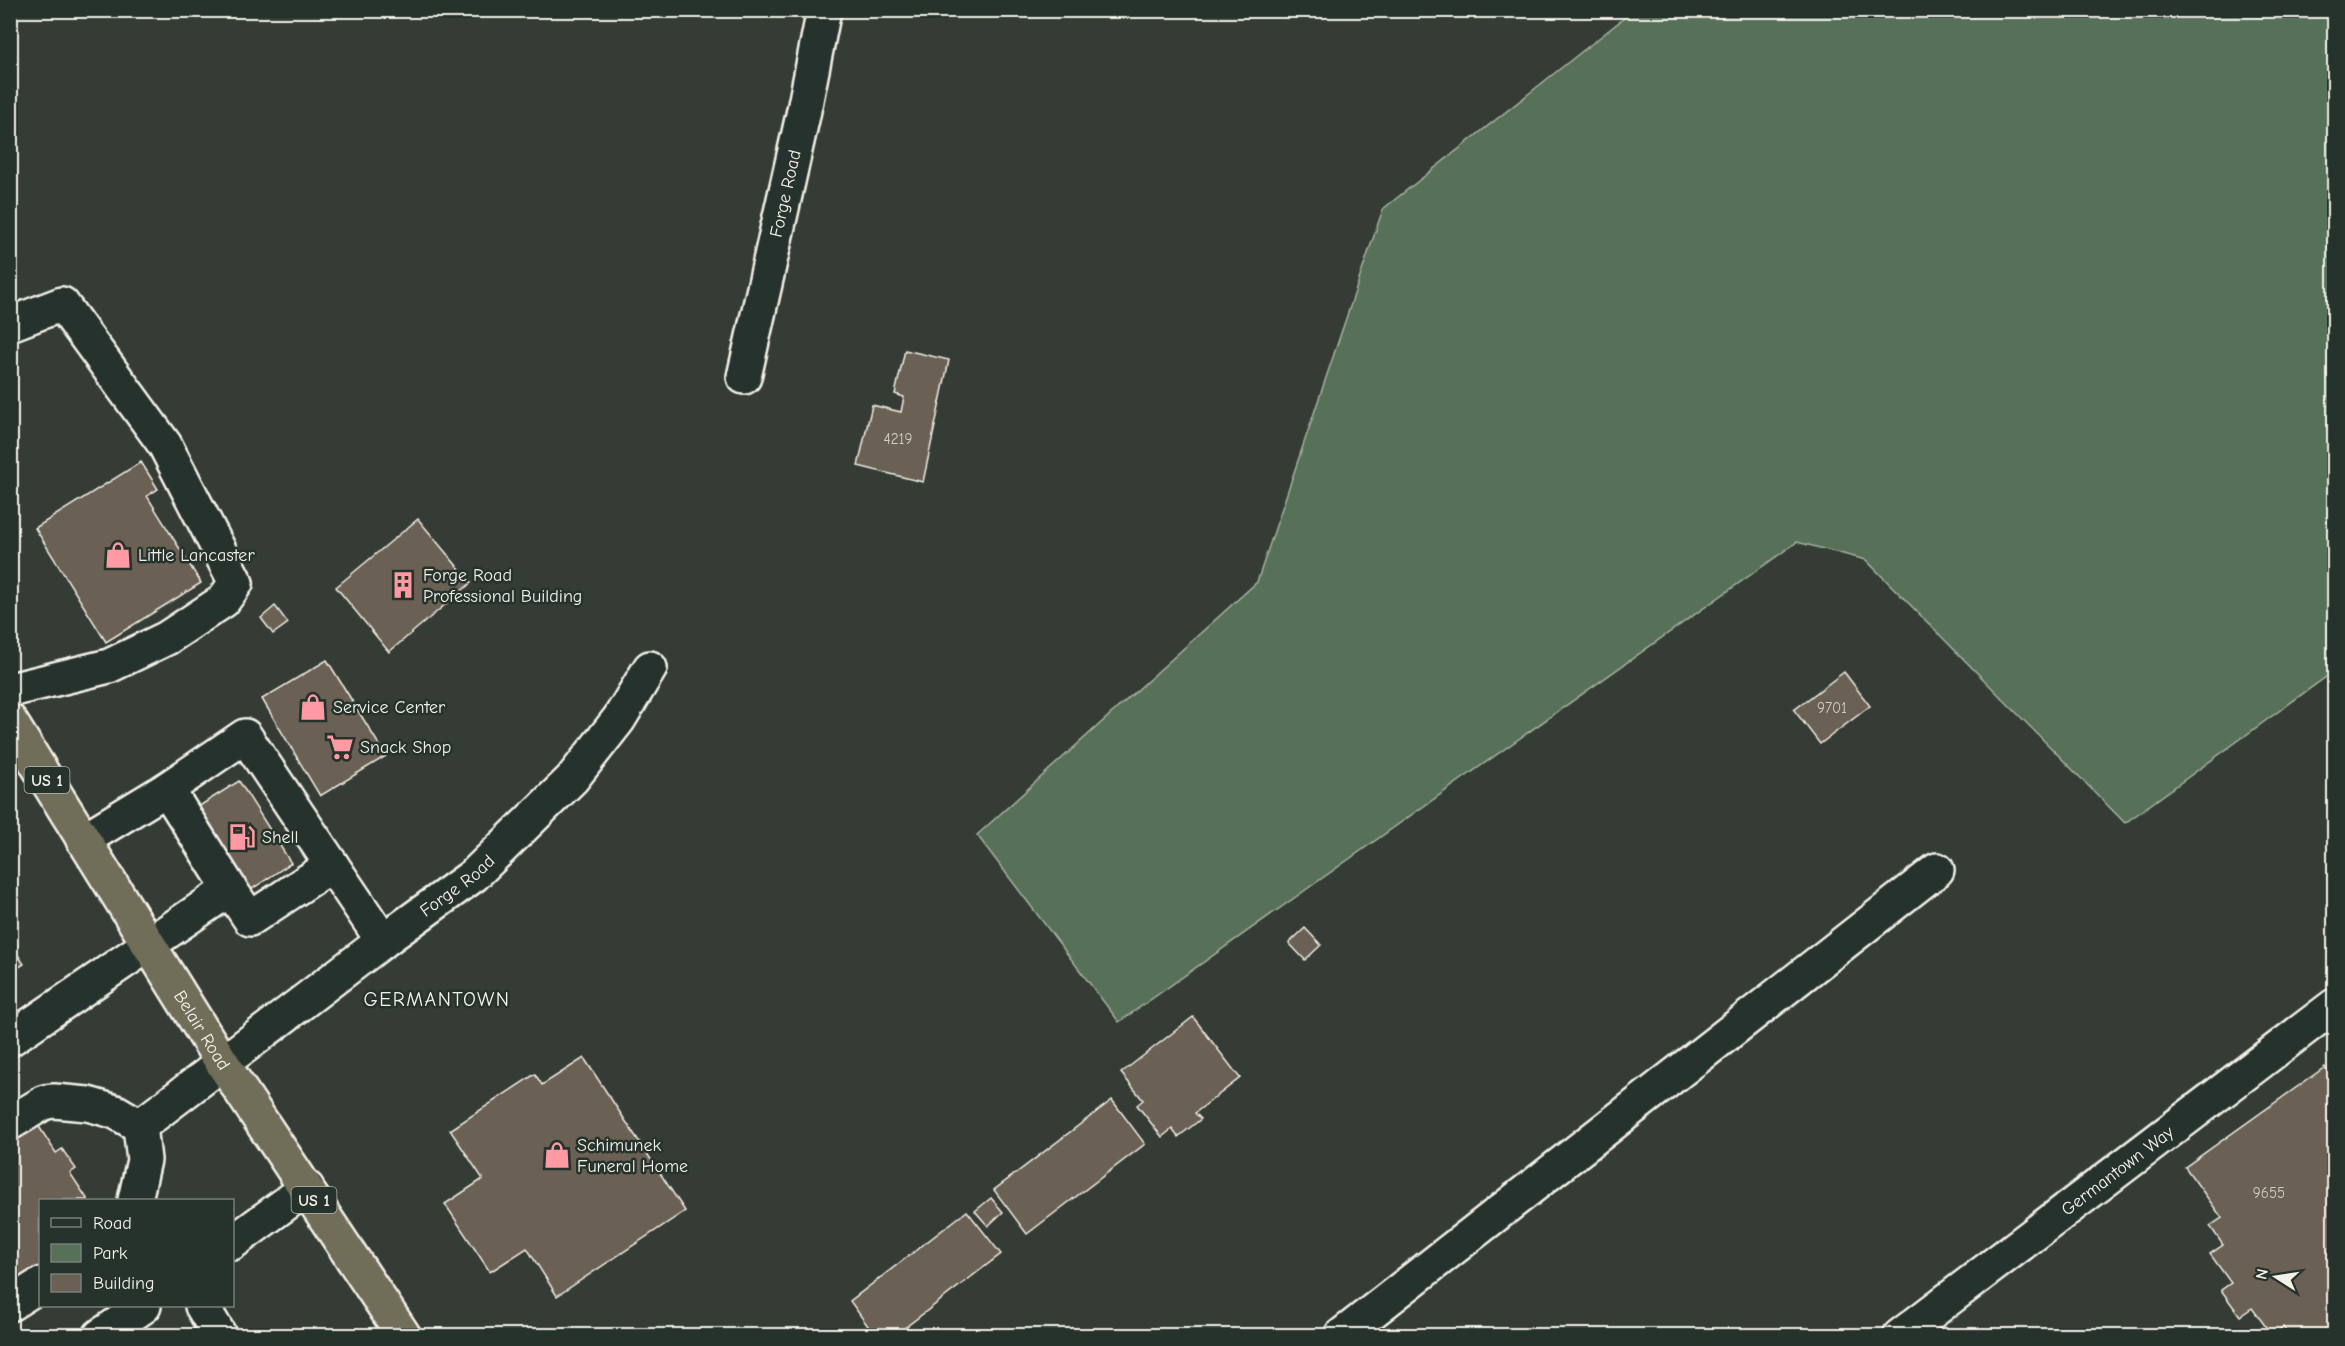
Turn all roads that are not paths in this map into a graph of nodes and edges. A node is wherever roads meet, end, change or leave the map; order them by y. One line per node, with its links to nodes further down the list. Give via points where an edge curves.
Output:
1 (824, 10): 3 (street, Forge Road)
2 (10, 324): 5 (street, via 62,304 165,445 236,583 223,601 167,638 109,666)
3 (744, 377)
4 (650, 668): 12 (street, Forge Road, via 619,719 572,779 474,875)
5 (10, 690)
6 (10, 721): 8 (highway, Belair Road / US 1)
7 (167, 789): 8 (street); 9 (street, via 245,736); 11 (street)
8 (83, 840): 13 (highway, Belair Road / US 1)
9 (332, 865): 11 (street, via 249,920); 12 (street)
10 (1937, 870): 29 (street)
11 (230, 889): 13 (street)
12 (383, 941): 16 (street, Forge Road)
13 (148, 944): 15 (street); 16 (highway, Belair Road / US 1)
14 (2334, 1006): 30 (street, Germantown Way)
15 (10, 1039)
16 (224, 1064): 18 (street, Forge Road); 19 (highway, Belair Road / US 1)
17 (10, 1123): 18 (street, via 45,1102 54,1101 116,1112)
18 (140, 1126): 20 (street, via 144,1160)
19 (307, 1188): 21 (street); 28 (highway, Belair Road / US 1)
20 (135, 1199)
21 (234, 1242)
22 (39, 1286): 23 (street)
23 (10, 1304)
24 (141, 1307): 26 (street)
25 (203, 1307): 27 (street)
26 (99, 1335)
27 (220, 1335)
28 (404, 1335)
29 (1341, 1335)
30 (1900, 1335)

